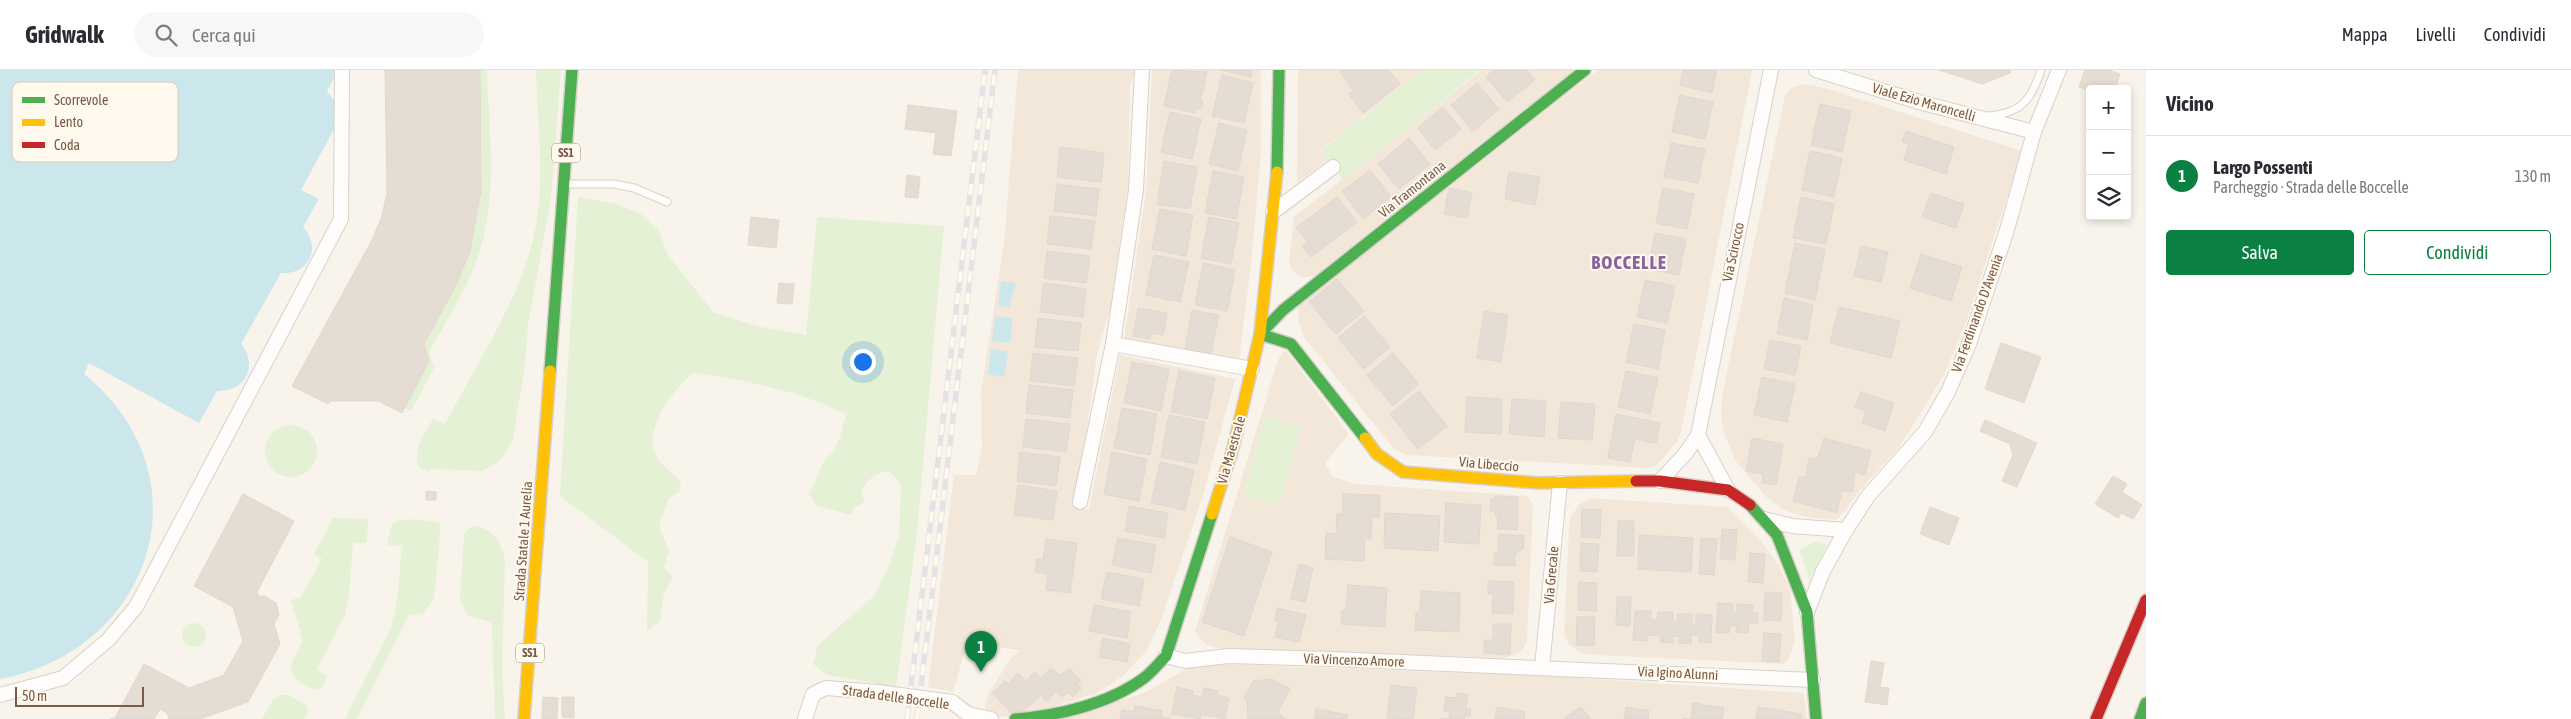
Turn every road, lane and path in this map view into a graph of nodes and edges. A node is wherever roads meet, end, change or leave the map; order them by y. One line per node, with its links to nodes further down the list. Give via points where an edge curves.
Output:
1 (342, 70): 31 (street, via 341,219 136,606 108,640 63,678)
2 (572, 70): 13 (main road, SS1)
3 (1142, 70): 17 (street, via 1136,190)
4 (1279, 70): 15 (main road, Via Maestrale)
5 (1586, 70): 16 (main road, Via Tramontana, via 1283,310)
6 (1771, 70): 19 (street, Via Scirocco)
7 (1816, 70): 10 (street, Viale Ezio Maroncelli)
8 (2041, 70): 10 (lane, via 2032,93 2020,107 2007,114)
9 (2059, 70): 11 (street, Via Ferdinando D'Avenia)
10 (1975, 117): 11 (street, Viale Ezio Maroncelli)
11 (2034, 132): 25 (street, Via Ferdinando D'Avenia, via 2008,230 1969,344 1948,392 1925,432 1868,496)
12 (1333, 167): 15 (street)
13 (564, 183): 14 (lane, via 614,184 634,188); 34 (main road, Strada Statale 1 Aurelia / SS1)
14 (667, 202)
15 (1273, 212): 16 (main road, Via Maestrale)
16 (1260, 334): 18 (main road, Via Maestrale); 21 (main road, Via Libeccio, via 1291,344 1377,454 1403,472)
17 (1113, 344): 18 (street); 23 (street)
18 (1252, 369): 28 (main road, Via Maestrale, via 1233,448)
19 (1698, 435): 20 (street, Via Scirocco); 22 (street)
20 (1660, 481): 21 (main road, Via Libeccio); 22 (main road, Via Libeccio)
21 (1560, 483): 29 (street, Via Grecale)
22 (1728, 490): 24 (main road, Via Libeccio, via 1754,507)
23 (1080, 502)
24 (1764, 519): 25 (street, via 1792,526); 27 (main road, Via Libeccio, via 1777,535)
25 (1846, 530): 27 (street, Via Ferdinando D'Avenia, via 1823,571)
26 (2146, 600): 39 (main road)
27 (1807, 612): 30 (main road, Via Libeccio)
28 (1166, 656): 29 (street, Via Vincenzo Amore, via 1185,661 1228,656); 37 (main road, Via Maestrale, via 1141,680 1106,696 1066,711)
29 (1542, 667): 30 (street, Via Igino Alunni)
30 (1813, 680): 38 (main road, Via Libeccio)
31 (0, 695)
32 (2146, 703): 40 (main road)
33 (969, 716): 35 (street, Strada delle Boccelle, bridge, via 952,702 826,688 813,694); 36 (street)
34 (524, 719)
35 (805, 719)
36 (991, 719)
37 (1015, 719)
38 (1816, 719)
39 (2096, 719)
40 (2140, 719)

